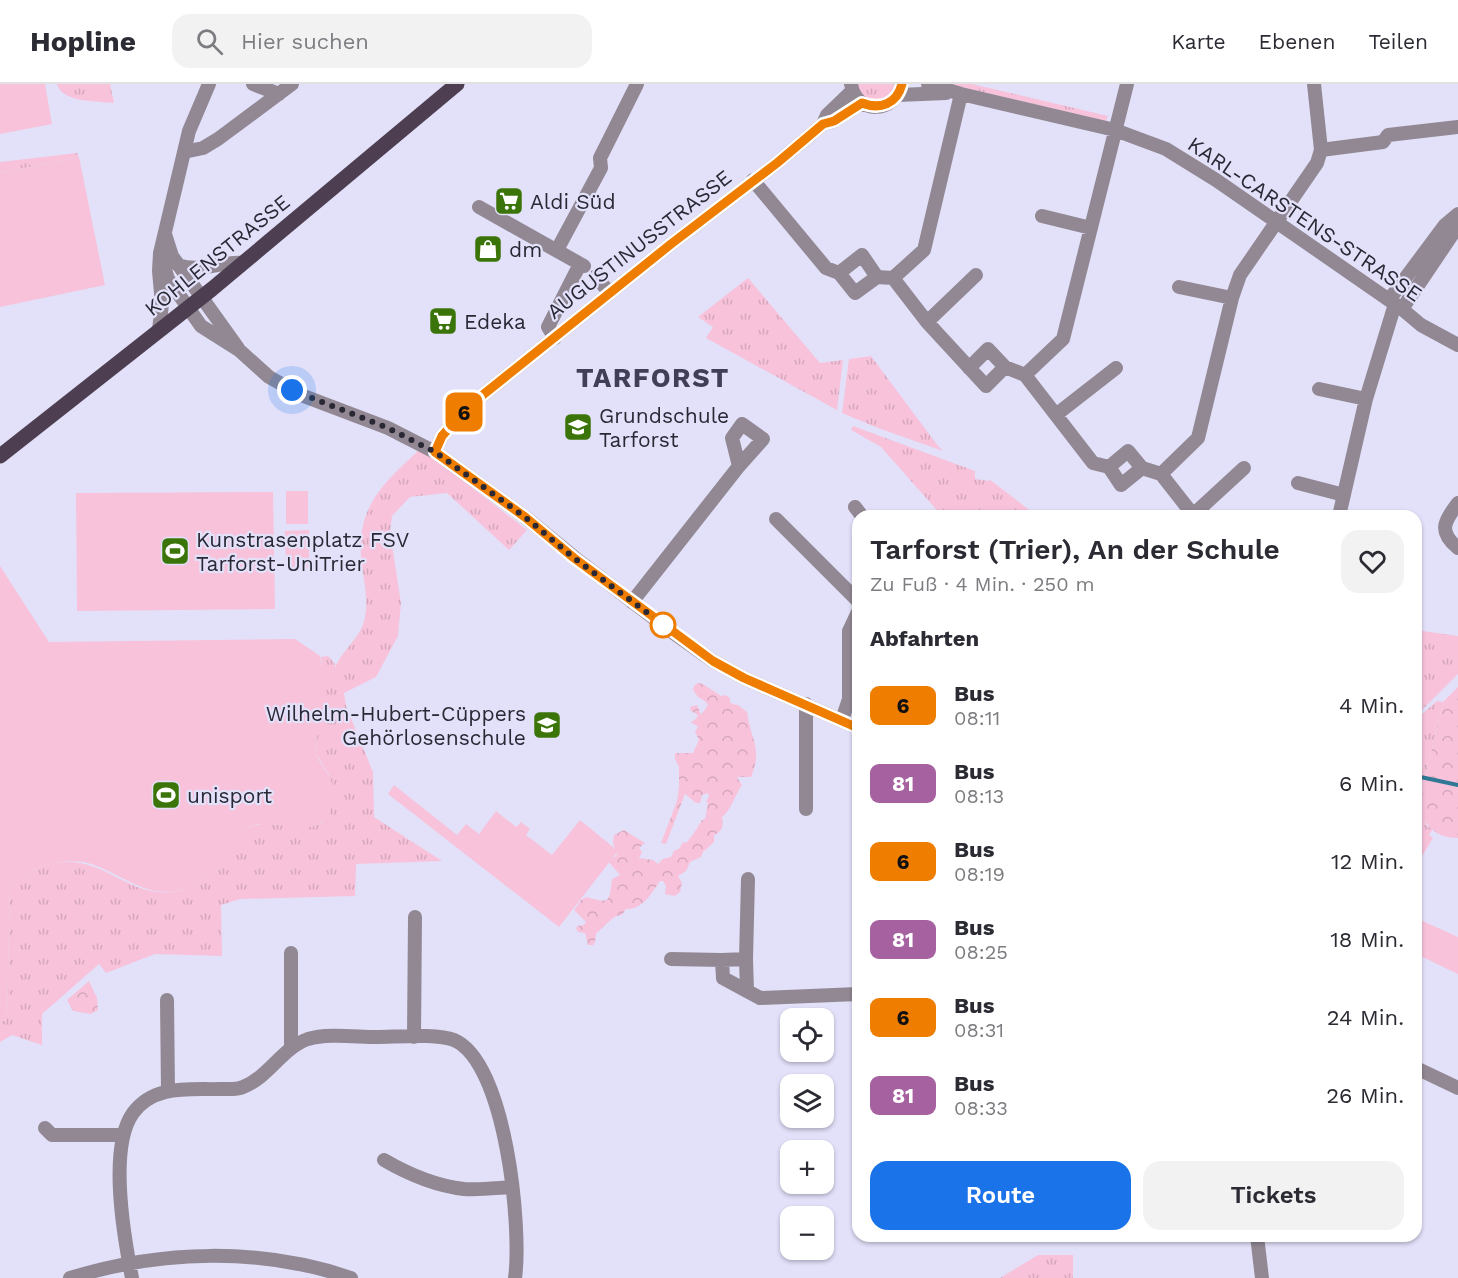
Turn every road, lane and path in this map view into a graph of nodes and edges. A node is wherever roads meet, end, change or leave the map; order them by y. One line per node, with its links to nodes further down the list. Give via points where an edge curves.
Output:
1 (209, 84): 18 (street)
2 (253, 84): 12 (street)
3 (292, 84): 12 (street)
4 (457, 84): 29 (main road, KOHLENSTRASSE)
5 (637, 84): 27 (street, via 600,158 601,168)
6 (928, 84): 11 (street, KARL-CARSTENS-STRASSE)
7 (1127, 84): 16 (street)
8 (1314, 84): 17 (street)
9 (852, 88): 13 (street); 14 (street, AUGUSTINUSSTRASSE)
10 (900, 89): 11 (street, KARL-CARSTENS-STRASSE); 13 (street, KARL-CARSTENS-STRASSE, via 888,104 879,107)
11 (959, 93): 16 (street, KARL-CARSTENS-STRASSE); 35 (street, via 924,250)
12 (279, 94): 18 (street, via 218,139)
13 (862, 103): 14 (street, AUGUSTINUSSTRASSE)
14 (823, 124): 19 (street, AUGUSTINUSSTRASSE)
15 (1458, 127): 17 (street, via 1388,135 1383,142)
16 (1115, 130): 23 (street, KARL-CARSTENS-STRASSE, via 1182,158); 25 (street)
17 (1322, 150): 23 (street)
18 (184, 152): 26 (street)
19 (753, 180): 31 (street, via 826,268); 44 (street, AUGUSTINUSSTRASSE)
20 (479, 207): 27 (street)
21 (1458, 214): 40 (street, via 1444,225)
22 (1042, 216): 25 (street)
23 (1277, 222): 39 (street, via 1240,275); 40 (street, KARL-CARSTENS-STRASSE)
24 (1458, 226): 40 (street)
25 (1091, 228): 50 (street, via 1063,339)
26 (165, 233): 28 (street); 30 (street)
27 (557, 250): 44 (street, via 582,265 548,327)
28 (160, 253): 41 (street, via 168,279); 43 (street)
29 (243, 262): 30 (street, via 201,269); 38 (main road, KOHLENSTRASSE)
30 (178, 265): 38 (street)
31 (839, 273): 34 (street, via 855,293); 34 (street, via 862,255)
32 (976, 275): 42 (street)
33 (596, 276): 37 (street)
34 (877, 277): 35 (street)
35 (893, 278): 42 (street)
36 (1179, 287): 39 (street)
37 (607, 290)
38 (200, 298): 41 (main road, KOHLENSTRASSE); 46 (street)
39 (1232, 298): 60 (street, via 1198,438)
40 (1395, 304): 45 (street, KARL-CARSTENS-STRASSE, via 1421,325); 52 (street)
41 (188, 308): 43 (main road, KOHLENSTRASSE); 46 (street, via 201,326)
42 (927, 322): 48 (street)
43 (159, 330): 55 (main road, KOHLENSTRASSE)
44 (555, 338): 54 (street, AUGUSTINUSSTRASSE, via 469,406 442,436)
45 (1458, 345)
46 (239, 350): 54 (street, via 286,387 388,428)
47 (1005, 367): 48 (street, via 986,386); 48 (street, via 988,349); 50 (street)
48 (969, 368)
49 (1116, 368): 53 (street)
50 (1025, 375): 53 (street)
51 (1319, 389): 52 (street)
52 (1366, 399): 62 (street)
53 (1057, 414): 57 (street, via 1093,463)
54 (435, 452): 70 (street)
55 (0, 456)
56 (739, 466): 70 (street)
57 (1109, 467): 58 (street, via 1128,452); 58 (street, via 1121,485)
58 (1142, 468): 60 (street)
59 (1244, 468): 65 (street)
60 (1161, 474): 64 (street)
61 (1298, 483): 62 (street)
62 (1344, 495): 66 (street)
63 (1458, 503): 68 (street, via 1444,526 1449,540)
64 (1189, 510)
65 (1198, 510)
66 (1340, 510)
67 (776, 519): 69 (street)
68 (1458, 548)
69 (852, 595)
70 (632, 602): 72 (street, via 730,670)
71 (852, 625): 73 (street, via 849,699)
72 (806, 704): 73 (street); 75 (street)
73 (842, 720): 74 (street)
74 (852, 725)
75 (806, 809)
76 (748, 879): 80 (street)
77 (415, 917): 85 (street)
78 (291, 953): 86 (street)
79 (671, 959): 81 (street)
80 (746, 959): 81 (street); 82 (street)
81 (722, 960): 82 (street, via 723,978)
82 (747, 991): 83 (street, via 760,998)
83 (852, 994)
84 (167, 1000): 89 (street)
85 (414, 1037): 86 (street, via 319,1037); 93 (street, via 454,1040 469,1051 484,1072 498,1112)
86 (291, 1048): 89 (street, via 261,1077 242,1088)
87 (1422, 1071): 88 (street)
88 (1458, 1088)
89 (168, 1090): 91 (street, via 141,1102)
90 (45, 1128): 91 (street, via 52,1135)
91 (123, 1135): 95 (street, via 120,1188)
92 (384, 1160): 93 (street, via 450,1186)
93 (512, 1187): 98 (street)
94 (1258, 1242): 99 (street)
95 (131, 1271): 96 (street); 97 (street, via 199,1257 242,1257 308,1266)
96 (70, 1278)
97 (351, 1278)
98 (515, 1278)
99 (1262, 1278)

